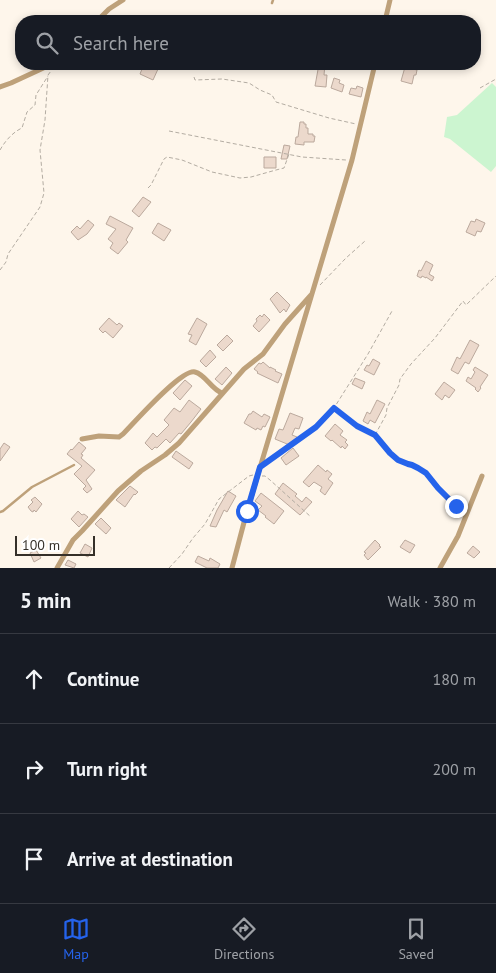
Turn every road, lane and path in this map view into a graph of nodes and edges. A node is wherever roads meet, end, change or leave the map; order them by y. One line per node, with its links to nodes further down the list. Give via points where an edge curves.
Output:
1 (123, 0): 3 (street)
2 (390, 0): 4 (street)
3 (103, 15)
4 (386, 15)
5 (42, 70): 11 (street)
6 (50, 70): 8 (path)
7 (374, 70): 13 (street)
8 (48, 75): 15 (path, via 36,95 35,105 27,112 22,128 12,134); 20 (path, via 40,150 44,193 40,207)
9 (194, 77): 13 (path, via 195,80 249,83 272,95 276,102)
10 (496, 79): 12 (path)
11 (0, 87)
12 (480, 88)
13 (361, 125): 17 (street)
14 (169, 131): 16 (path)
15 (0, 150)
16 (289, 154): 17 (path); 18 (path, via 284,168 240,178 167,157)
17 (352, 160): 22 (street)
18 (148, 188)
19 (366, 241): 22 (path)
20 (0, 270)
21 (496, 276): 26 (path, via 466,305 463,301 400,379)
22 (313, 293): 24 (street, via 264,354 244,369); 29 (street)
23 (392, 311): 25 (path)
24 (222, 394): 27 (street, via 198,373 186,373 119,437); 34 (street, via 179,444 118,491 72,540)
25 (334, 408): 26 (path); 29 (path, via 316,427)
26 (375, 435): 33 (path, via 393,456 426,473 463,512)
27 (82, 439)
28 (74, 465): 31 (lane, via 32,487)
29 (259, 472): 32 (path); 35 (path, via 218,499 205,524); 36 (street)
30 (482, 476): 33 (street)
31 (0, 512)
32 (311, 516)
33 (465, 519): 37 (street)
34 (57, 568)
35 (169, 568)
36 (232, 568)
37 (440, 568)

